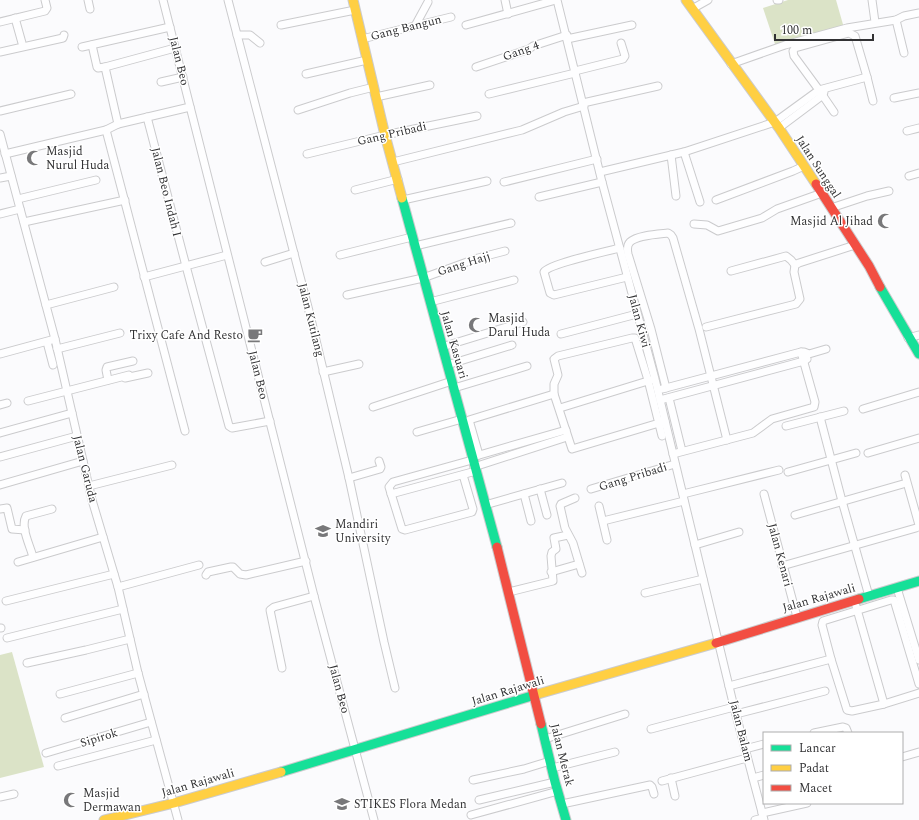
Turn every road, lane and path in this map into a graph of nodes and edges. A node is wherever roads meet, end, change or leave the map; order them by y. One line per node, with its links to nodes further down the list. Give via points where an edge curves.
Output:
1 (45, 0): 18 (street, via 45,11)
2 (88, 0): 12 (street)
3 (163, 0): 26 (street, Jalan Beo)
4 (228, 0): 28 (street, Jalan Kutilang)
5 (353, 0): 14 (street, Jalan Kasuari)
6 (505, 0): 16 (street)
7 (557, 0): 16 (street); 29 (street, Jalan Kiwi)
8 (686, 0): 13 (street, Jalan Sunggal)
9 (708, 0): 13 (street)
10 (872, 0): 21 (street)
11 (428, 2): 25 (street)
12 (90, 8)
13 (692, 9): 40 (street, Jalan Sunggal)
14 (355, 10): 23 (street); 30 (street, Jalan Kasuari)
15 (919, 13): 19 (street)
16 (508, 14): 24 (street)
17 (451, 17): 25 (street, Gang Bangun)
18 (15, 18): 20 (street); 31 (street)
19 (896, 20): 21 (street); 38 (street)
20 (0, 22)
21 (875, 22): 40 (street, via 785,45)
22 (632, 24): 29 (street, Gang 4)
23 (281, 25)
24 (466, 25)
25 (415, 26): 30 (street, Gang Bangun)
26 (170, 27): 34 (street); 36 (street, Jalan Beo)
27 (64, 35): 37 (street, via 63,38)
28 (237, 35): 32 (street, via 250,35); 110 (street, Jalan Kutilang)
29 (567, 37): 42 (street, Gang 4, via 533,46); 43 (street, Jalan Kiwi)
30 (362, 39): 39 (street, Jalan Kasuari)
31 (22, 43)
32 (260, 43)
33 (621, 43): 43 (street, via 625,56 623,59)
34 (92, 45): 35 (street); 41 (street, via 97,67)
35 (82, 47)
36 (175, 48): 41 (street); 45 (street, Jalan Beo)
37 (0, 52)
38 (904, 52)
39 (367, 60): 44 (street); 50 (street, Jalan Kasuari)
40 (732, 64): 66 (street, Jalan Sunggal)
41 (105, 67): 65 (street)
42 (476, 67)
43 (575, 72): 54 (street); 58 (street, Jalan Kiwi)
44 (306, 74)
45 (183, 77): 47 (street); 59 (street, Jalan Beo)
46 (867, 77): 51 (street); 51 (street, via 855,36 852,34 795,48 794,56); 57 (street)
47 (161, 82)
48 (430, 85): 55 (street)
49 (658, 86): 58 (street)
50 (374, 87): 55 (street, Jalan Kasuari); 60 (street)
51 (823, 91): 62 (street); 66 (street)
52 (919, 93): 56 (street)
53 (71, 94): 61 (street)
54 (489, 94)
55 (376, 97): 71 (street, Jalan Kasuari)
56 (894, 98)
57 (873, 101)
58 (583, 104): 76 (street, Jalan Kiwi); 77 (street, via 522,130)
59 (190, 107): 64 (street); 111 (street, Jalan Beo)
60 (298, 110)
61 (0, 111)
62 (834, 112)
63 (477, 116): 71 (street, Gang Pribadi)
64 (147, 117): 65 (street); 114 (street, Jalan Beo Indah I)
65 (118, 124): 68 (street)
66 (777, 125): 72 (street); 78 (street, Jalan Sunggal)
67 (919, 128): 69 (street)
68 (106, 130): 73 (street); 95 (street)
69 (907, 131)
70 (0, 134): 73 (street, Jalan Garuda)
71 (385, 135): 74 (street, Gang Pribadi); 77 (street, Jalan Kasuari)
72 (684, 152): 75 (street); 98 (street)
73 (5, 154): 81 (street, Jalan Garuda)
74 (307, 154)
75 (671, 155): 79 (street); 92 (street)
76 (597, 160): 79 (street, Jalan Kiwi); 87 (street)
77 (393, 162): 84 (street, Jalan Kasuari)
78 (804, 166): 91 (street, Jalan Sunggal); 97 (street)
79 (600, 172): 88 (street, Jalan Kiwi)
80 (919, 173): 82 (street)
81 (11, 176): 83 (street); 94 (street, Jalan Garuda)
82 (909, 176)
83 (0, 178)
84 (398, 179): 89 (street); 96 (street, Jalan Kasuari)
85 (96, 180): 94 (street)
86 (487, 181): 96 (street)
87 (504, 182)
88 (602, 182): 93 (street); 108 (street, Jalan Kiwi)
89 (354, 190)
90 (889, 191): 99 (street)
91 (822, 193): 99 (street, Jalan Sunggal); 104 (street, via 777,209 762,218 718,231 704,224)
92 (676, 196)
93 (539, 197)
94 (18, 199): 100 (street, Jalan Garuda)
95 (125, 200): 102 (street); 117 (street)
96 (403, 200): 105 (street, Jalan Kasuari)
97 (716, 200)
98 (700, 202)
99 (832, 208): 106 (street, Jalan Sunggal)
100 (20, 209): 101 (street); 102 (street, Jalan Garuda)
101 (0, 214)
102 (24, 222): 124 (street, Jalan Garuda)
103 (511, 223): 107 (street)
104 (694, 224)
105 (412, 237): 107 (street, Jalan Kasuari); 112 (street)
106 (855, 245): 115 (street); 131 (street, Jalan Sunggal)
107 (415, 246): 119 (street, Jalan Kasuari)
108 (620, 248): 118 (street, Jalan Kiwi); 118 (street, via 568,261 547,268 544,272 550,292 554,295)
109 (505, 251): 119 (street, Gang Hajj)
110 (294, 253): 113 (street); 149 (street, Jalan Kutilang)
111 (227, 255): 114 (street); 171 (street, Jalan Beo)
112 (340, 255)
113 (265, 262)
114 (186, 266): 117 (street); 171 (street, Jalan Beo Indah I, via 229,428)
115 (795, 266): 116 (street, via 786,256); 127 (street, via 800,299 798,302)
116 (731, 271)
117 (144, 277): 174 (street)
118 (628, 277): 125 (street, Jalan Kiwi)
119 (424, 278): 122 (street, Gang Hajj); 123 (street, Jalan Kasuari)
120 (514, 280): 123 (street)
121 (114, 287): 124 (street)
122 (348, 296)
123 (430, 302): 135 (street, Jalan Kasuari)
124 (46, 305): 132 (street, Jalan Garuda)
125 (637, 314): 129 (street); 153 (street, Jalan Kiwi)
126 (523, 322): 135 (street)
127 (706, 328)
128 (120, 333): 136 (street)
129 (561, 334)
130 (919, 334): 131 (street)
131 (908, 338): 141 (street, Jalan Sunggal)
132 (54, 339): 133 (street); 136 (street, Jalan Garuda)
133 (46, 342): 139 (street); 145 (street)
134 (512, 345): 146 (street)
135 (442, 347): 146 (street, Jalan Kasuari)
136 (57, 349): 158 (street, Jalan Garuda)
137 (826, 349): 140 (street)
138 (801, 352): 140 (street); 143 (street); 151 (street)
139 (0, 354)
140 (809, 354): 143 (street)
141 (919, 354)
142 (133, 361): 152 (street, via 107,367)
143 (804, 361): 155 (street); 181 (street, via 815,402 814,407 772,419 757,432)
144 (359, 364): 149 (street)
145 (53, 365)
146 (447, 365): 154 (street, Jalan Kasuari)
147 (527, 366): 154 (street)
148 (148, 372): 158 (street)
149 (323, 372): 197 (street, Jalan Kutilang)
150 (130, 374): 152 (street)
151 (712, 376): 155 (street); 156 (street); 156 (street, via 671,234 631,240 627,246 628,254)
152 (108, 380): 158 (street)
153 (651, 380): 157 (street, Jalan Kiwi); 160 (street, via 637,341 632,338 558,356 554,359 558,376 554,384); 165 (street); 172 (street)
154 (453, 385): 164 (street); 170 (street, Jalan Kasuari)
155 (714, 386): 161 (street); 181 (street)
156 (666, 388): 157 (street)
157 (658, 390): 162 (street, Jalan Kiwi)
158 (67, 392): 163 (street); 168 (street, Jalan Garuda)
159 (919, 392): 166 (street)
160 (554, 394): 165 (street); 190 (street, via 469,420)
161 (669, 398): 162 (street); 182 (street)
162 (660, 400): 172 (street, Jalan Kiwi)
163 (28, 401)
164 (373, 407)
165 (560, 408): 177 (street)
166 (863, 409)
167 (844, 411): 169 (street)
168 (72, 413): 176 (street); 178 (street, Jalan Garuda)
169 (820, 417): 173 (street); 187 (street)
170 (462, 419): 175 (street); 190 (street, Jalan Kasuari)
171 (270, 421): 227 (street, Jalan Beo)
172 (662, 422): 177 (street, via 572,449); 179 (street); 185 (street, Jalan Kiwi)
173 (786, 426)
174 (185, 431)
175 (417, 432)
176 (0, 433)
177 (566, 433): 190 (street); 190 (street)
178 (77, 436): 186 (street); 188 (street, Jalan Garuda)
179 (662, 436)
180 (919, 438): 184 (street)
181 (728, 440): 182 (street)
182 (682, 451): 185 (street)
183 (856, 453): 187 (street)
184 (868, 453)
185 (673, 454): 191 (street, Jalan Kiwi)
186 (0, 457)
187 (830, 459): 194 (street); 209 (street)
188 (83, 461): 199 (street); 201 (street, Jalan Garuda)
189 (379, 462): 197 (street, via 380,469)
190 (475, 462): 196 (street); 204 (street, via 393,482 389,487); 210 (street, Jalan Kasuari)
191 (675, 464): 203 (street, Gang Pribadi); 207 (street, Jalan Kiwi)
192 (172, 465): 201 (street)
193 (779, 470): 207 (street)
194 (788, 472)
195 (905, 474): 218 (street)
196 (463, 475): 204 (street); 204 (street, via 471,513 403,530)
197 (349, 478): 259 (street, Jalan Kutilang)
198 (562, 483): 202 (street)
199 (0, 484)
200 (902, 484): 209 (street)
201 (89, 486): 222 (street, Jalan Garuda)
202 (540, 489): 205 (street); 214 (street)
203 (591, 490)
204 (391, 494)
205 (524, 494): 210 (street); 216 (street)
206 (764, 494): 231 (street, Jalan Kenari)
207 (684, 497): 217 (street); 224 (street, Jalan Kiwi)
208 (575, 498): 221 (street, via 560,506)
209 (842, 501): 215 (street); 225 (street)
210 (485, 505): 240 (street, Jalan Kasuari)
211 (599, 506): 217 (street)
212 (0, 509): 219 (street, via 7,508 12,529)
213 (52, 509): 219 (street, via 26,516)
214 (547, 515)
215 (795, 515)
216 (531, 521)
217 (603, 521): 223 (street)
218 (917, 527): 225 (street)
219 (25, 530): 226 (street)
220 (739, 532): 224 (street)
221 (568, 535): 229 (street); 232 (street, via 554,538 556,549 551,556)
222 (103, 537): 226 (street); 234 (street, Jalan Garuda)
223 (607, 540)
224 (695, 545): 236 (street, Jalan Kiwi)
225 (854, 545): 231 (street); 243 (street)
226 (33, 557): 228 (street)
227 (306, 561): 235 (street, via 246,575 240,574 233,567 208,572); 242 (street, Jalan Beo)
228 (18, 562)
229 (579, 564): 232 (street); 233 (street)
230 (199, 565): 238 (street)
231 (782, 566): 248 (street, Jalan Kenari)
232 (551, 572): 240 (street, via 553,581)
233 (582, 573)
234 (114, 574): 238 (street, Jalan Garuda); 245 (street)
235 (206, 575)
236 (703, 579): 241 (street); 251 (street, Jalan Kiwi)
237 (919, 582): 239 (street, Jalan Rajawali)
238 (118, 587): 246 (street, Jalan Garuda)
239 (897, 588): 243 (street, Jalan Rajawali); 253 (street)
240 (509, 592): 264 (street, Jalan Kasuari)
241 (645, 593)
242 (314, 596): 255 (street, via 270,610); 277 (street, Jalan Beo)
243 (869, 596): 244 (street, Jalan Rajawali)
244 (854, 600): 247 (street); 248 (street, Jalan Rajawali)
245 (6, 601)
246 (123, 609): 249 (street); 250 (street, Jalan Garuda)
247 (857, 610): 252 (street, via 823,620); 257 (street, via 895,601); 265 (street)
248 (797, 617): 251 (street, Jalan Rajawali)
249 (7, 638)
250 (130, 639): 254 (street); 256 (street, Jalan Garuda)
251 (719, 642): 258 (street, Jalan Balam); 264 (street, Jalan Rajawali)
252 (831, 659): 258 (street); 265 (street, via 847,710 852,712)
253 (919, 660)
254 (27, 663)
255 (282, 668)
256 (138, 673): 262 (street); 263 (street, Jalan Garuda)
257 (919, 684)
258 (730, 686): 266 (street, Jalan Balam)
259 (395, 688)
260 (825, 691): 266 (street)
261 (919, 693): 265 (street)
262 (60, 694)
263 (144, 694): 268 (street); 269 (street, Jalan Garuda)
264 (535, 695): 273 (street, Jalan Merak); 277 (street, Jalan Rajawali)
265 (884, 704)
266 (735, 710): 270 (street); 276 (street, Jalan Balam)
267 (625, 714): 273 (street)
268 (65, 718)
269 (151, 722): 274 (street, Jalan Garuda); 280 (street, Sipirok)
270 (651, 730)
271 (819, 732): 272 (street, via 843,727)
272 (848, 732)
273 (545, 739): 283 (street, Jalan Merak)
274 (156, 740): 284 (street); 296 (street, Jalan Garuda)
275 (763, 744): 276 (street)
276 (745, 749): 282 (street, Jalan Balam)
277 (355, 750): 296 (street, Jalan Rajawali); 303 (street, Jalan Beo)
278 (614, 752): 283 (street)
279 (919, 752): 281 (street)
280 (46, 753)
281 (903, 757)
282 (747, 758): 286 (street); 287 (street, Jalan Balam)
283 (551, 764): 288 (street); 290 (street, Jalan Merak)
284 (58, 766)
285 (763, 775): 287 (street)
286 (671, 778): 289 (street); 293 (street)
287 (753, 778): 300 (street, Jalan Balam)
288 (473, 780)
289 (662, 781)
290 (557, 786): 295 (street); 297 (street, Jalan Merak); 299 (street)
291 (14, 794): 294 (street)
292 (654, 794): 297 (street, via 650,785)
293 (675, 796)
294 (0, 797)
295 (479, 800)
296 (174, 803): 301 (street, Jalan Rajawali); 302 (street, Jalan Garuda)
297 (562, 804): 304 (street, Jalan Merak)
298 (804, 804): 300 (street)
299 (471, 815)
300 (763, 817): 305 (street)
301 (104, 820)
302 (178, 820)
303 (374, 820)
304 (566, 820)
305 (755, 820)

